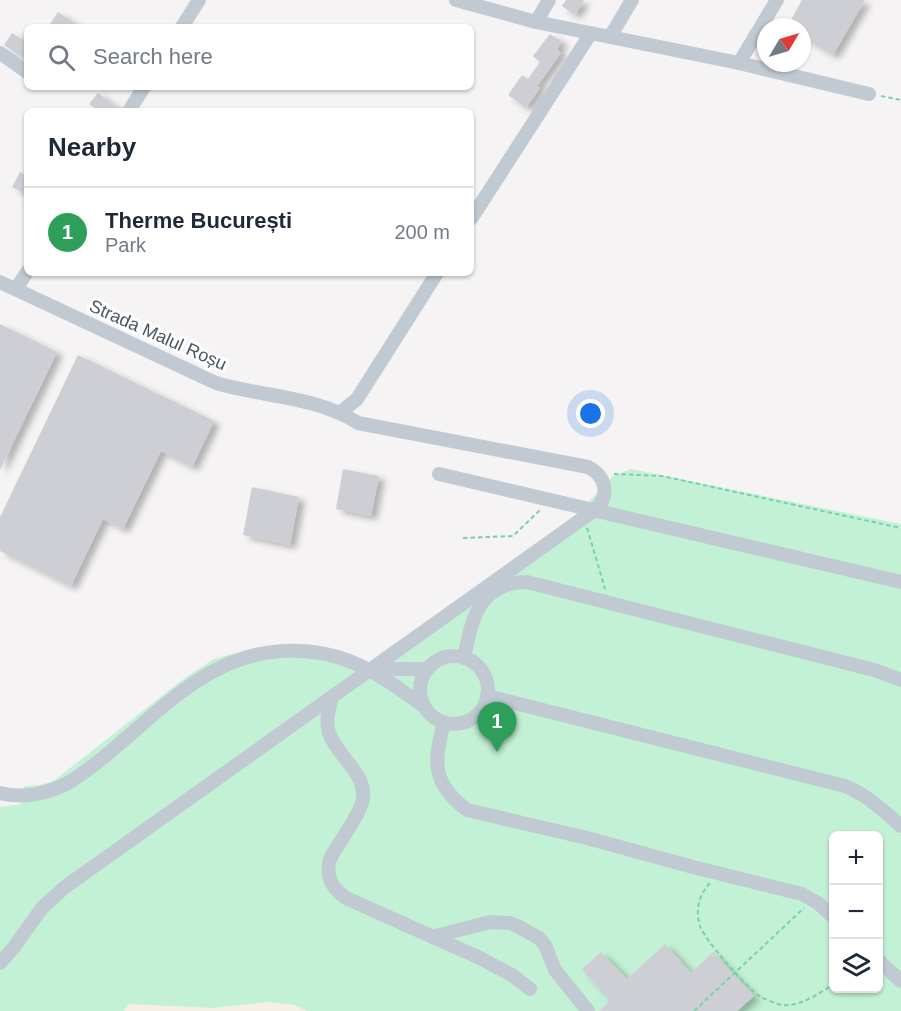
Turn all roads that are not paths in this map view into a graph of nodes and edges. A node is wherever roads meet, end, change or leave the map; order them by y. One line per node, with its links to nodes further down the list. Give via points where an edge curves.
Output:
1 (199, 0): 7 (street)
2 (456, 0): 6 (street)
3 (549, 0): 6 (street)
4 (632, 0): 9 (street)
5 (777, 0): 11 (street)
6 (536, 22): 8 (street)
7 (184, 24)
8 (591, 33): 9 (street); 16 (street)
9 (610, 37): 11 (street)
10 (0, 53): 12 (street)
11 (739, 63): 14 (street)
12 (24, 70)
13 (142, 90): 15 (street)
14 (869, 94)
15 (131, 108)
16 (474, 214)
17 (24, 276): 20 (street)
18 (435, 276): 21 (street, via 357,399)
19 (0, 282): 20 (street, Strada Malul Roșu)
20 (16, 289): 21 (street, Strada Malul Roșu, via 216,383)
21 (341, 412): 23 (street, Strada Malul Roșu, via 358,423 588,467 599,474 605,489 602,503)
22 (439, 474): 23 (street, via 551,499)
23 (590, 513): 24 (street); 26 (street)
24 (901, 582)
25 (464, 658): 27 (street, via 444,658); 28 (street, via 477,609 492,592 507,584 527,582); 29 (street, via 483,673)
26 (369, 669): 27 (street); 30 (street); 31 (street); 33 (street, via 330,655 298,651 234,660 192,684 68,783 42,793)
27 (428, 669): 31 (street, via 420,687)
28 (901, 680)
29 (487, 696): 32 (street, via 472,719); 34 (street, via 845,786 872,800)
30 (332, 697): 36 (street, via 329,733 363,789 362,801 330,859 329,879 346,898); 37 (street, via 65,887 42,909)
31 (424, 706): 32 (street)
32 (444, 723): 35 (street, via 437,759 439,774 451,798 467,810 802,894)
33 (3, 793)
34 (901, 826)
35 (829, 914)
36 (432, 937): 40 (street, via 480,958); 41 (street, via 490,922 519,927 545,945 555,970)
37 (0, 963)
38 (883, 964): 39 (street)
39 (901, 981)
40 (530, 989)
41 (588, 1011)

